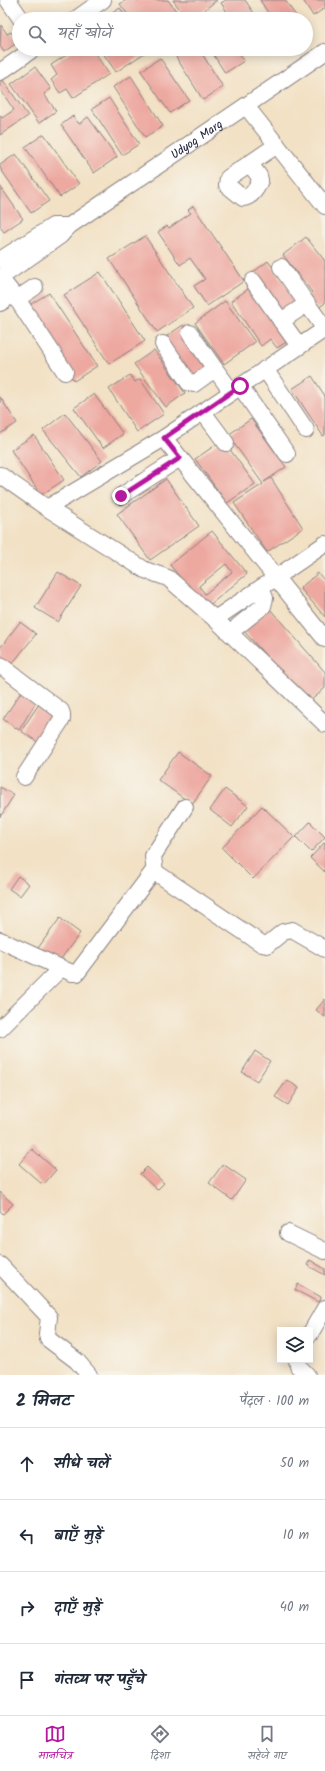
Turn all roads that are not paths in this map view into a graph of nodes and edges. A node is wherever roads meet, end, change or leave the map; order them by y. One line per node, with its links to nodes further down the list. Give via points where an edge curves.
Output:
1 (8, 0): 3 (street)
2 (103, 0): 4 (street)
3 (16, 12)
4 (86, 12)
5 (325, 52): 8 (street, Udyog Marg)
6 (23, 56): 7 (street)
7 (0, 72)
8 (246, 106): 9 (street); 12 (street, Udyog Marg)
9 (277, 145): 10 (street); 11 (street)
10 (249, 163)
11 (325, 206)
12 (69, 226): 13 (street, Udyog Marg, via 54,226); 15 (street, Udyog Marg, via 60,236)
13 (0, 260)
14 (281, 267): 19 (street)
15 (0, 278): 18 (street)
16 (253, 281): 20 (street)
17 (34, 287): 18 (street)
18 (5, 299): 22 (street); 28 (street)
19 (307, 304): 20 (street); 21 (street)
20 (281, 321): 25 (street)
21 (325, 329): 25 (street)
22 (26, 330)
23 (190, 333): 26 (street)
24 (163, 344): 26 (street, via 189,383 194,384)
25 (299, 346): 27 (street)
26 (215, 369): 29 (street)
27 (265, 370): 29 (street); 31 (street)
28 (65, 372)
29 (235, 390): 30 (street); 33 (street); 35 (street)
30 (203, 412): 32 (street); 34 (street)
31 (306, 430)
32 (167, 436): 36 (street); 37 (street); 40 (street)
33 (270, 442)
34 (226, 443)
35 (288, 454)
36 (180, 458): 39 (street); 42 (street)
37 (195, 465)
38 (0, 475): 40 (street)
39 (121, 496)
40 (47, 508): 44 (street, via 145,570 168,578)
41 (325, 544): 42 (street)
42 (276, 578): 43 (street); 46 (street)
43 (261, 588): 44 (street); 45 (street, via 265,595 263,606)
44 (215, 619): 48 (street)
45 (238, 626)
46 (325, 639)
47 (0, 665): 49 (street, via 62,714 62,719)
48 (325, 724)
49 (24, 778)
50 (185, 807): 51 (street, via 153,856)
51 (155, 873): 53 (street, via 262,944 267,945 283,932 292,930); 54 (street, via 150,875 77,973)
52 (0, 940): 54 (street)
53 (325, 949)
54 (62, 968): 55 (street)
55 (0, 1029)
56 (288, 1233): 57 (street)
57 (325, 1252)
58 (0, 1265): 62 (street, via 48,1317 48,1340 77,1360)
59 (325, 1308): 60 (street)
60 (313, 1329)
61 (298, 1363): 63 (street)
62 (89, 1375)
63 (307, 1375)

